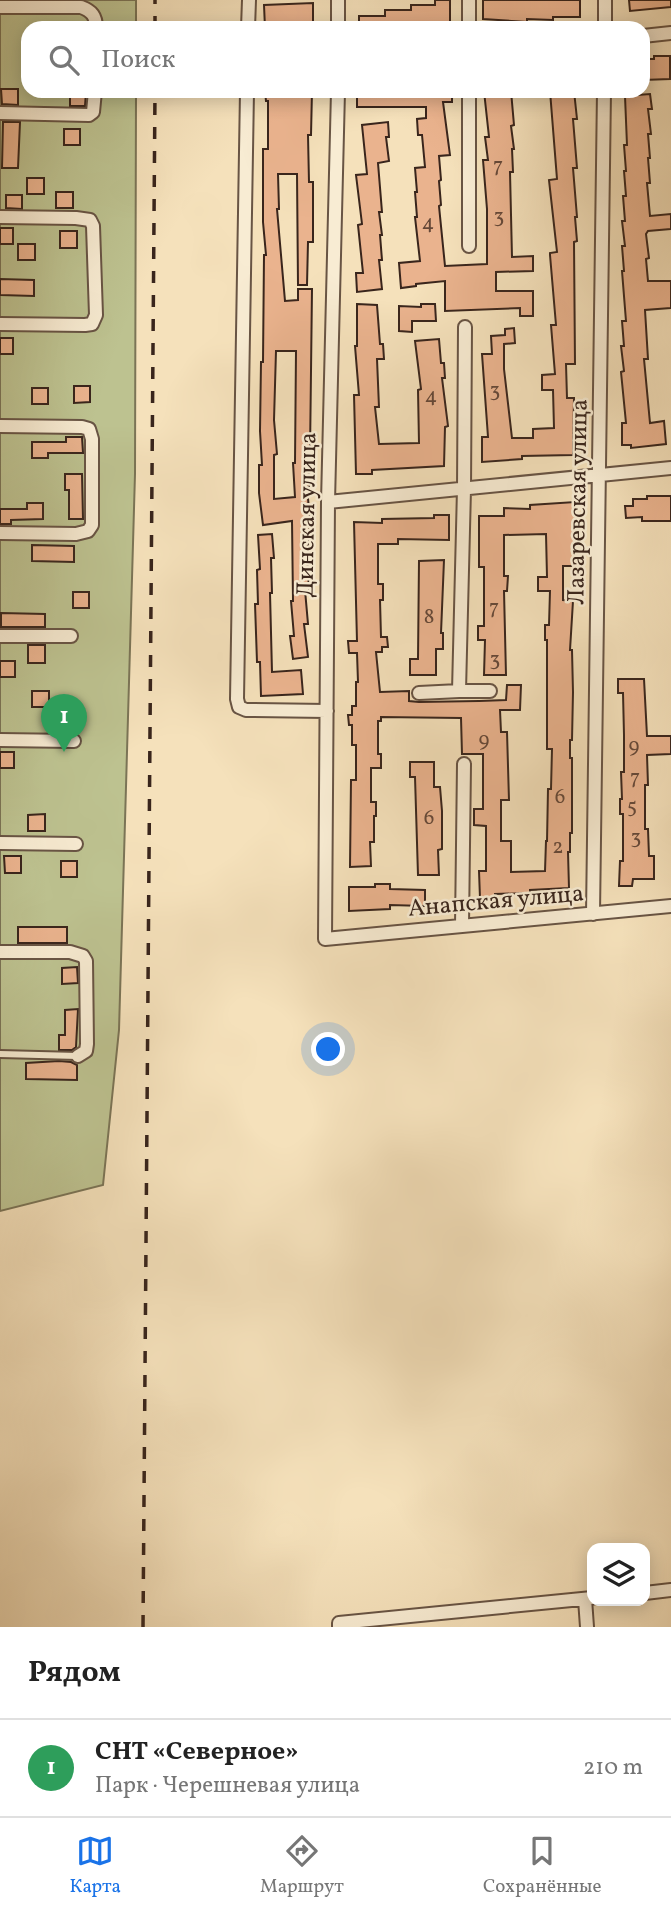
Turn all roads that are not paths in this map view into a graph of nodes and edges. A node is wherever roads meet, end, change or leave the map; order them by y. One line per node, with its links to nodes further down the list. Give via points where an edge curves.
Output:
1 (248, 0): 7 (street)
2 (338, 0): 8 (street)
3 (469, 0): 9 (street)
4 (605, 0): 10 (street)
5 (0, 7): 6 (street, via 81,7 91,10)
6 (95, 21)
7 (248, 21)
8 (338, 21)
9 (469, 21)
10 (605, 21)
11 (671, 33): 12 (street)
12 (650, 35)
13 (94, 98): 18 (street, via 89,115)
14 (247, 98): 34 (street, via 237,699 239,707 246,710)
15 (338, 98): 27 (street, Динская улица)
16 (469, 98): 20 (street)
17 (604, 98): 25 (street, Лазаревская улица)
18 (0, 113)
19 (0, 217): 21 (street, via 90,220 96,315 92,324 85,325)
20 (469, 246)
21 (0, 324)
22 (465, 327): 26 (street)
23 (0, 426): 28 (street, via 82,427 89,429 92,439 92,525 88,531)
24 (671, 468): 25 (street)
25 (600, 475): 26 (street); 41 (street, Лазаревская улица)
26 (464, 489): 27 (street); 31 (street)
27 (328, 502): 34 (street, Динская улица)
28 (0, 533)
29 (0, 636): 30 (street)
30 (71, 636)
31 (459, 691): 32 (street); 33 (street)
32 (490, 691)
33 (419, 693)
34 (327, 710): 43 (street, Динская улица)
35 (0, 740): 36 (street)
36 (74, 741)
37 (464, 764): 42 (street)
38 (0, 843): 39 (street)
39 (76, 844)
40 (671, 906): 41 (street, Анапская улица)
41 (593, 914): 42 (street, Анапская улица)
42 (462, 926): 43 (street, Анапская улица)
43 (325, 939)
44 (0, 952): 46 (street, via 83,956 87,1044)
45 (0, 1054): 46 (lane)
46 (78, 1056)
47 (671, 1590): 48 (street)
48 (650, 1592)
49 (587, 1598): 51 (street)
50 (588, 1606): 52 (street)
51 (339, 1625)
52 (587, 1627)

